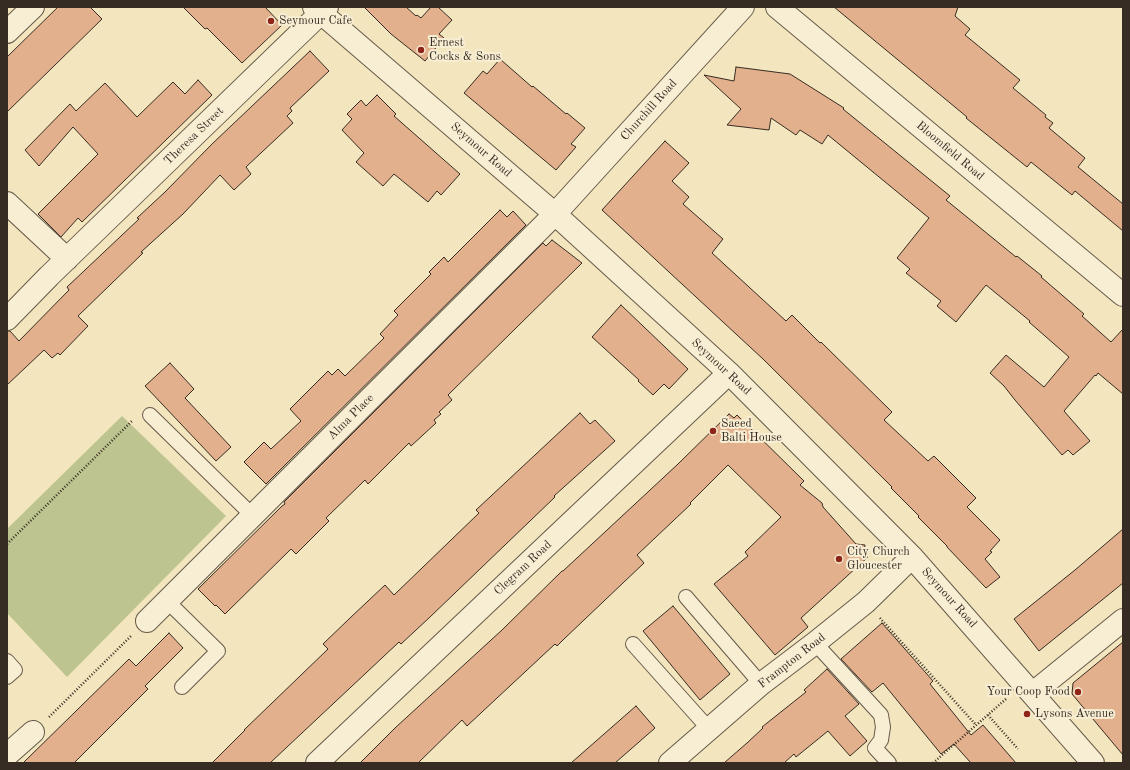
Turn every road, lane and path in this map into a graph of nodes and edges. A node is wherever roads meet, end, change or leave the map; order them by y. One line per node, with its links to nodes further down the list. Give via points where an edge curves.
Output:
1 (33, 7): 5 (street)
2 (743, 7): 7 (street, Churchill Road)
3 (777, 7): 9 (street, Bloomfield Road)
4 (321, 9): 7 (street, Seymour Road); 8 (street, Theresa Street)
5 (7, 32)
6 (7, 203): 8 (street)
7 (555, 214): 11 (street, Seymour Road); 13 (street, Alma Place)
8 (67, 259): 10 (street, Theresa Street)
9 (1123, 295)
10 (7, 320)
11 (729, 374): 15 (street, Seymour Road); 34 (street, Clegram Road)
12 (150, 415): 13 (lane); 14 (path, via 139,413)
13 (252, 516): 17 (street, Alma Place)
14 (7, 544)
15 (912, 557): 18 (street, Frampton Road); 27 (street, Seymour Road)
16 (686, 597): 25 (lane)
17 (167, 601): 20 (street, Alma Place); 26 (lane, via 218,651)
18 (866, 602): 21 (street, Frampton Road); 29 (path)
19 (1123, 620): 27 (street)
20 (147, 621): 31 (path)
21 (816, 643): 25 (street, Frampton Road); 36 (lane, via 881,715 882,740 874,748)
22 (633, 644): 30 (lane)
23 (7, 662): 24 (lane, via 15,670)
24 (7, 677)
25 (761, 684): 30 (street, Frampton Road)
26 (182, 687)
27 (1028, 688): 28 (path); 38 (street, Seymour Road)
28 (988, 715): 29 (path); 32 (path)
29 (976, 725): 37 (path)
30 (709, 729): 35 (street, Frampton Road)
31 (33, 732): 33 (street)
32 (1018, 749)
33 (7, 755)
34 (317, 763)
35 (670, 763)
36 (889, 763)
37 (933, 763)
38 (1093, 763)

